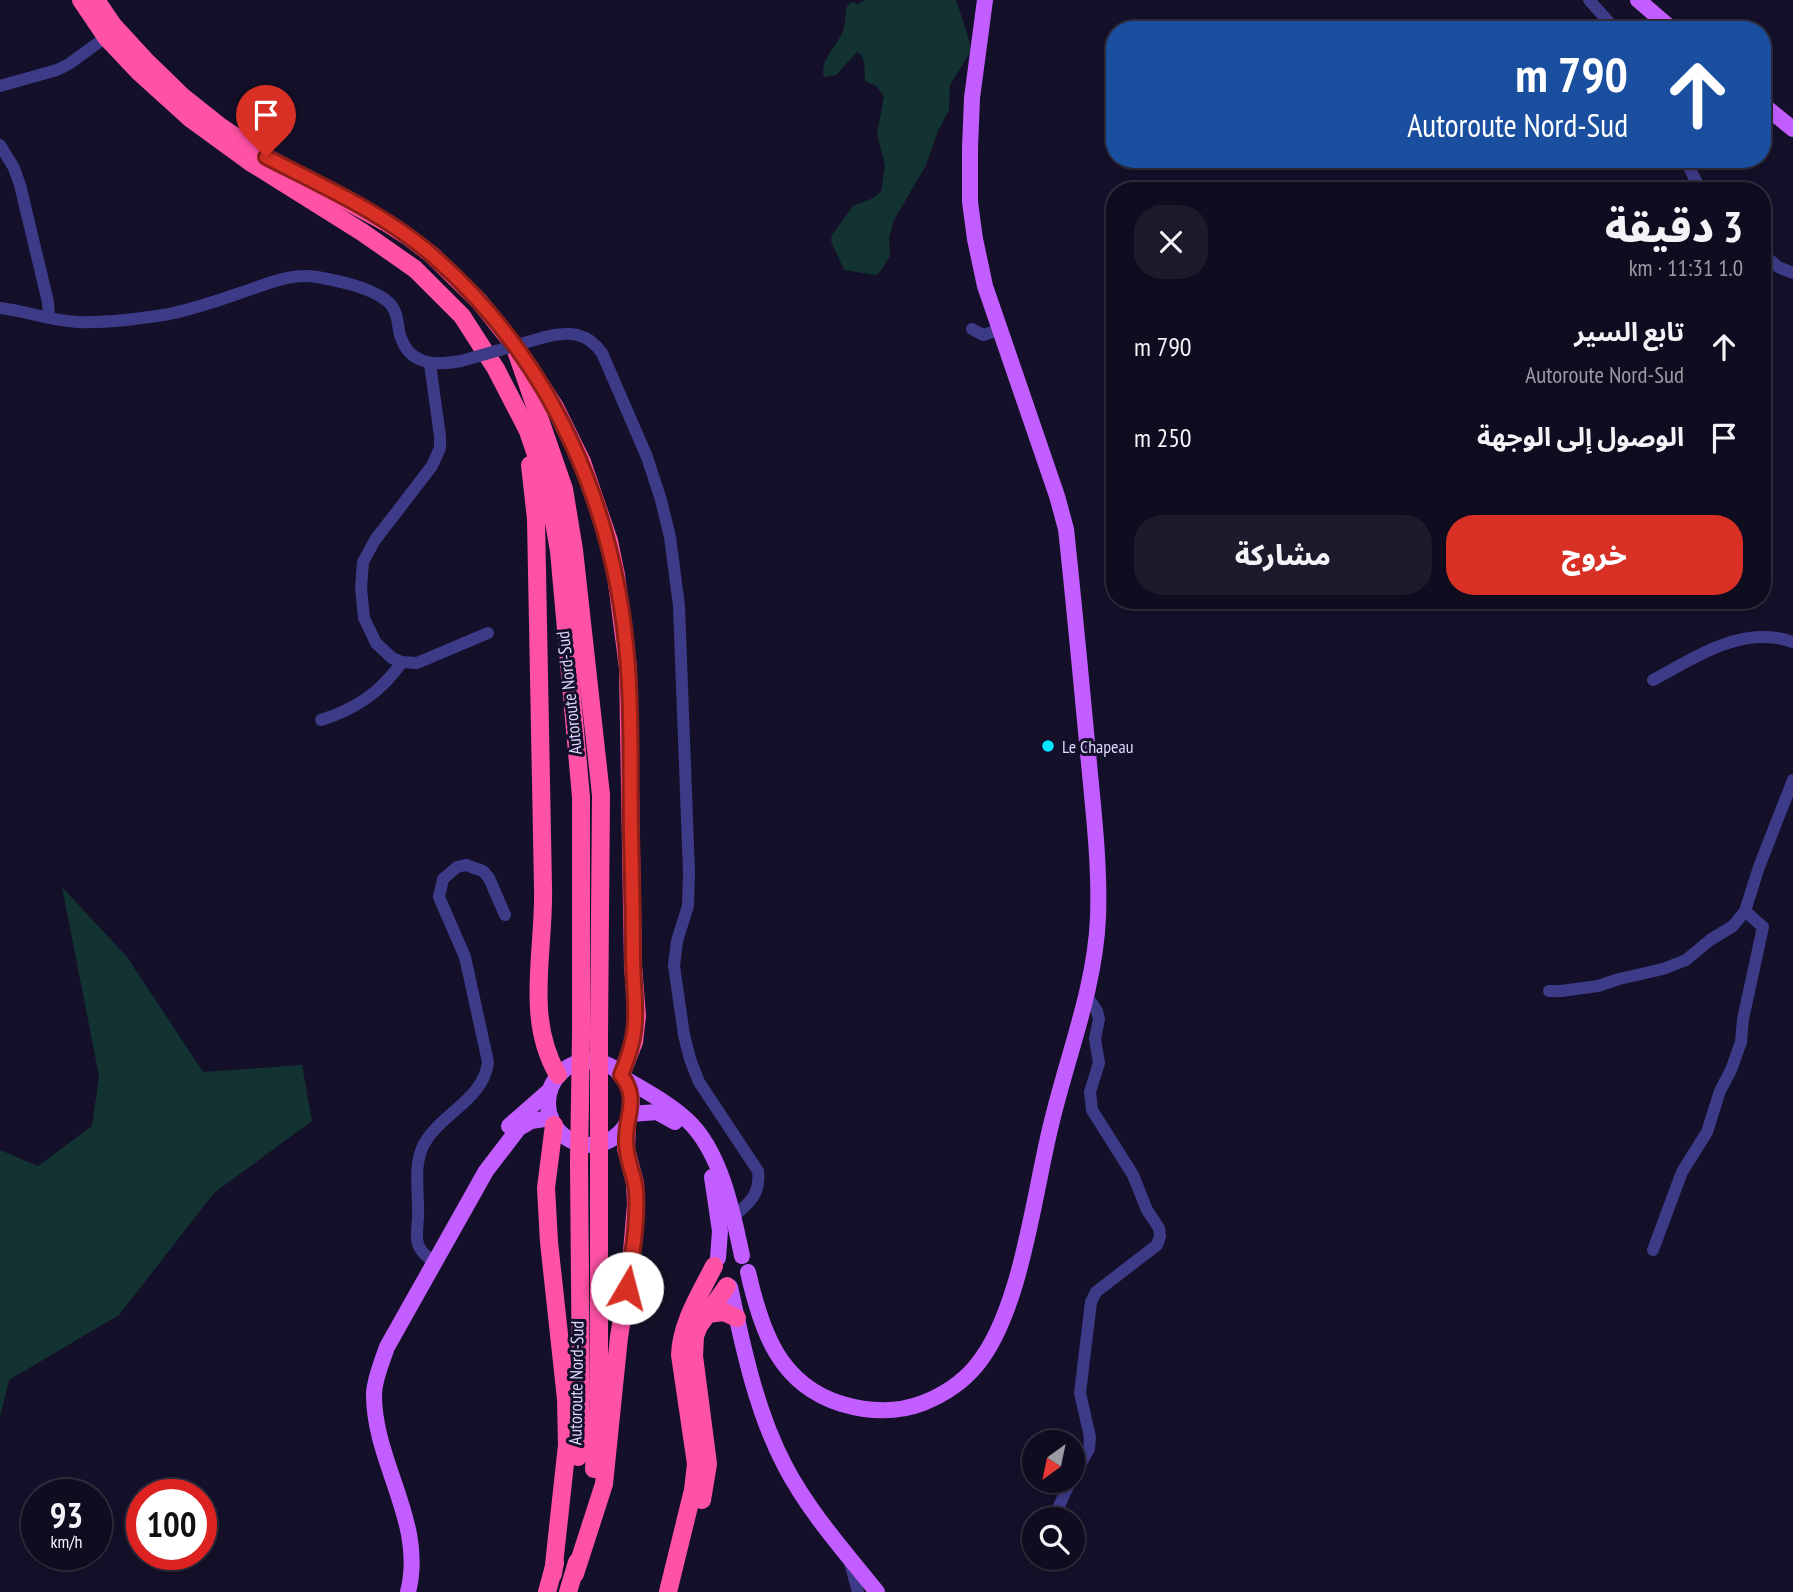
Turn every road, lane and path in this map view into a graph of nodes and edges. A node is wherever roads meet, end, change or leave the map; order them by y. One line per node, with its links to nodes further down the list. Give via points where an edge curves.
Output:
1 (81, 0): 10 (highway, Autoroute Nord-Sud)
2 (96, 0): 22 (highway, Autoroute Nord-Sud, via 113,25 182,96 266,157 410,238 479,301)
3 (985, 0): 21 (main road, via 972,98 970,202 985,286)
4 (1589, 0): 7 (street)
5 (1638, 0): 8 (main road)
6 (1655, 0): 9 (main road)
7 (1608, 21)
8 (1662, 21)
9 (1666, 21)
10 (106, 37): 11 (street, via 57,70); 24 (highway, Autoroute Nord-Sud, via 191,119 415,269 463,316)
11 (0, 86)
12 (1771, 111): 13 (main road)
13 (1793, 129)
14 (0, 145): 19 (street, via 20,185)
15 (1771, 260): 16 (street)
16 (1788, 272): 17 (street)
17 (1793, 285)
18 (0, 308): 19 (street)
19 (49, 318): 23 (street, via 79,322 146,318 308,275 354,286 388,301 405,344 418,359)
20 (972, 329): 21 (street, via 983,335)
21 (999, 330): 34 (main road, via 1066,529 1097,849 1098,919)
22 (514, 345): 35 (highway, Autoroute Nord-Sud, via 564,489 601,795); 37 (highway, via 555,407 582,461 616,575 628,668 637,1016)
23 (430, 364): 27 (street, via 440,436 437,457 368,550 360,574 369,631 376,643); 41 (street, bridge, via 444,365 567,332 577,334 602,353 647,457 670,537 679,606 689,873 688,906 674,966 690,1059 709,1100 758,1171 755,1196)
24 (496, 369): 35 (highway, Autoroute Nord-Sud, via 528,431 549,493 559,551 581,797); 36 (highway, via 523,434 536,519 544,905 538,1002)
25 (488, 633): 27 (street, via 417,663)
26 (1793, 642): 28 (street, via 1771,636 1728,642)
27 (402, 662): 29 (street, via 368,699)
28 (1653, 680)
29 (321, 720)
30 (1793, 780): 31 (street)
31 (1745, 911): 33 (street, via 1733,926 1686,960 1598,986); 42 (street, via 1763,927 1741,1042 1707,1132 1682,1172)
32 (505, 915): 44 (street, via 483,871 466,865 443,878 439,897 465,957 488,1062 479,1087 429,1136 419,1156 416,1241)
33 (1549, 990)
34 (1086, 995): 46 (main road, via 1013,1288 993,1340 956,1385 936,1398 897,1410 853,1408 831,1401 788,1370 769,1342 755,1305); 49 (street, via 1099,1019 1095,1039 1099,1063 1089,1101 1133,1175 1160,1236 1157,1245 1096,1292 1091,1302 1080,1393 1090,1437)
35 (590, 1035): 51 (highway, Autoroute Nord-Sud, bridge, via 599,1165 597,1424 594,1474); 52 (highway, Autoroute Nord-Sud, bridge, via 579,1163 581,1398 577,1466)
36 (547, 1051): 38 (highway); 38 (main road)
37 (623, 1076): 38 (main road, via 601,1063 586,1061 571,1066); 39 (main road, via 632,1095); 41 (main road, via 693,1126 719,1173)
38 (551, 1087): 40 (main road, via 548,1104); 44 (main road, via 511,1124 481,1162)
39 (629, 1119): 40 (main road, via 610,1141 595,1145 572,1141); 45 (main road, via 650,1111 665,1115 687,1133 703,1157 713,1179 720,1231); 51 (highway, via 626,1149 636,1204 631,1264 604,1484)
40 (553, 1122): 44 (main road, via 524,1124 512,1135); 52 (highway, via 546,1188 567,1444)
41 (734, 1216): 43 (main road)
42 (1653, 1250)
43 (742, 1256): 45 (main road, via 729,1252); 46 (main road, via 747,1263)
44 (434, 1262): 53 (main road, via 387,1347 374,1391 380,1440 408,1525 413,1563)
45 (716, 1262): 46 (main road, via 716,1279); 55 (highway, via 680,1343 696,1464)
46 (736, 1283): 47 (highway); 48 (main road)
47 (707, 1314): 48 (highway, via 724,1312); 56 (highway, via 694,1345 707,1476)
48 (737, 1318): 50 (main road, via 775,1446 796,1486)
49 (1085, 1456)
50 (849, 1557): 57 (street); 58 (main road)
51 (575, 1574): 54 (highway, Autoroute Nord-Sud)
52 (550, 1583)
53 (408, 1592)
54 (568, 1592)
55 (668, 1592)
56 (680, 1592)
57 (858, 1592)
58 (877, 1592)

